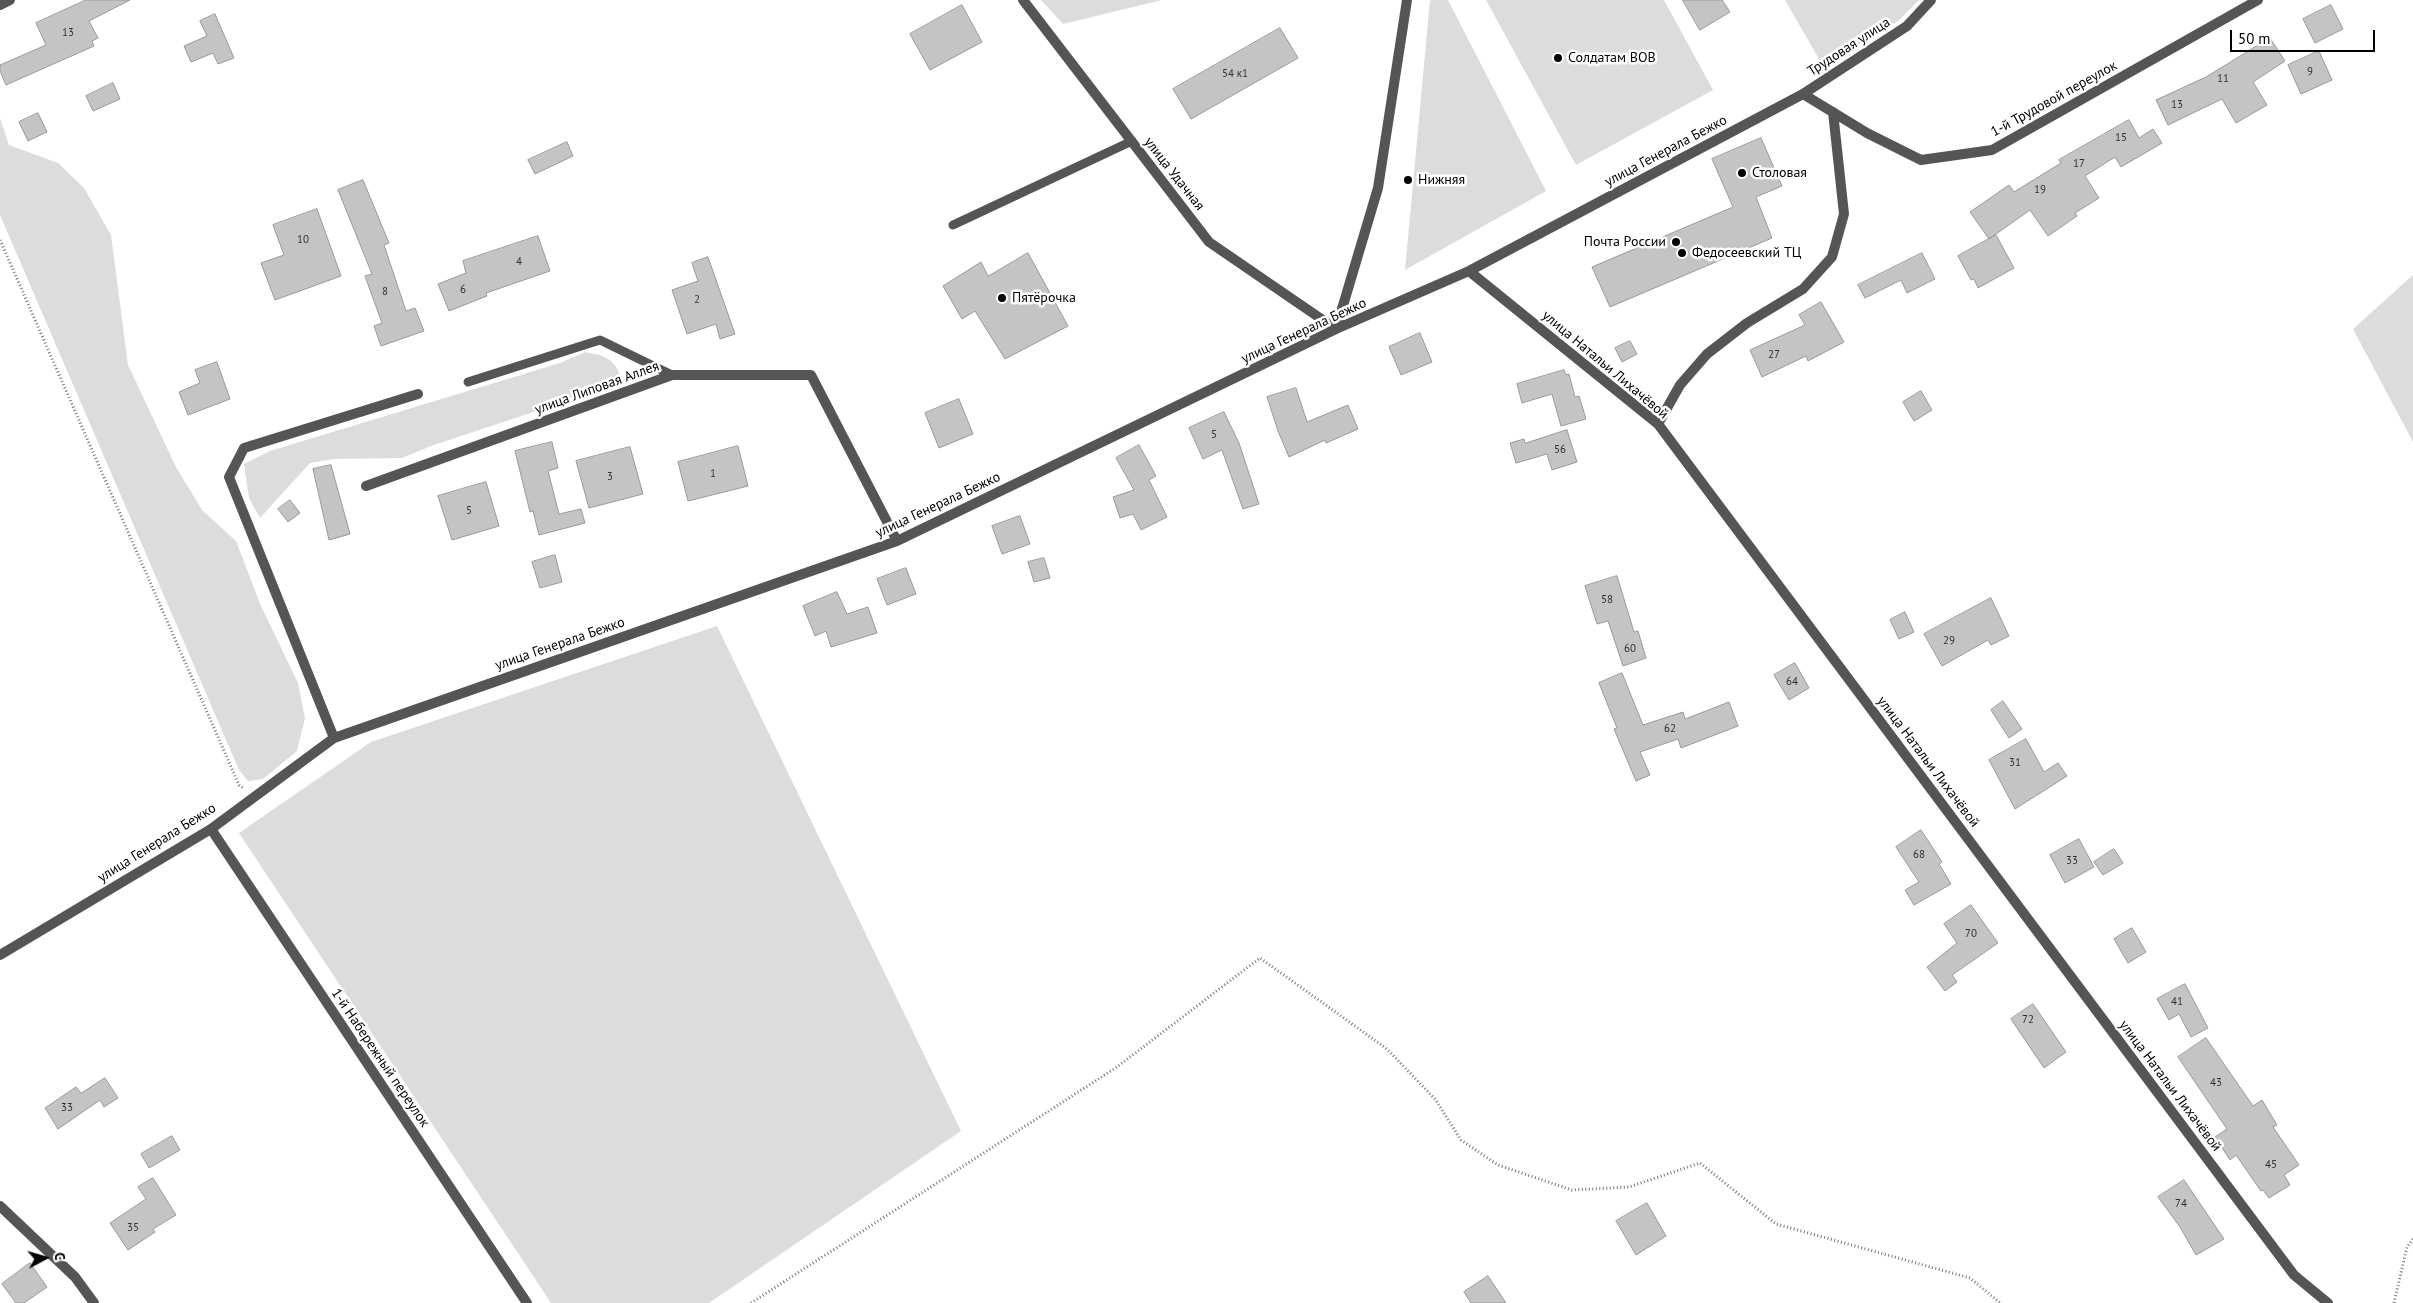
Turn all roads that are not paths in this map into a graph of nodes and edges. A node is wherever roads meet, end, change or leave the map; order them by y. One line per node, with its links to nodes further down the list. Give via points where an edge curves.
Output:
1 (10, 0): 6 (street)
2 (1023, 0): 9 (street, улица Удачная)
3 (1407, 0): 12 (street, via 1378,188)
4 (1930, 0): 7 (street, Трудовая улица, via 1907,26)
5 (2258, 0): 8 (street, 1-й Трудовой переулок, via 1992,150 1921,160)
6 (0, 6)
7 (1803, 94): 8 (street, 1-й Трудовой переулок); 11 (street, улица Генерала Бежко)
8 (1833, 112): 16 (street, via 1844,214 1832,257 1803,288 1747,323 1707,354 1680,385)
9 (1132, 142): 10 (lane); 12 (street, улица Удачная, via 1209,242)
10 (953, 225)
11 (1469, 271): 12 (street, улица Генерала Бежко); 16 (street, улица Натальи Лихачёвой)
12 (1336, 330): 18 (street, улица Генерала Бежко)
13 (672, 375): 14 (lane, via 600,340); 17 (street, улица Липовая Аллея); 18 (street, улица Липовая Аллея, via 811,375)
14 (468, 382)
15 (418, 394): 19 (street, via 244,448 229,478)
16 (1658, 424): 25 (street, улица Натальи Лихачёвой, via 2294,1276)
17 (366, 486)
18 (897, 541): 19 (street, улица Генерала Бежко)
19 (334, 738): 20 (street, улица Генерала Бежко)
20 (211, 829): 21 (street, улица Генерала Бежко); 24 (street, 1-й Набережный переулок)
21 (0, 955)
22 (0, 1206): 23 (street, via 75,1277)
23 (94, 1303)
24 (527, 1303)
25 (2328, 1303)

